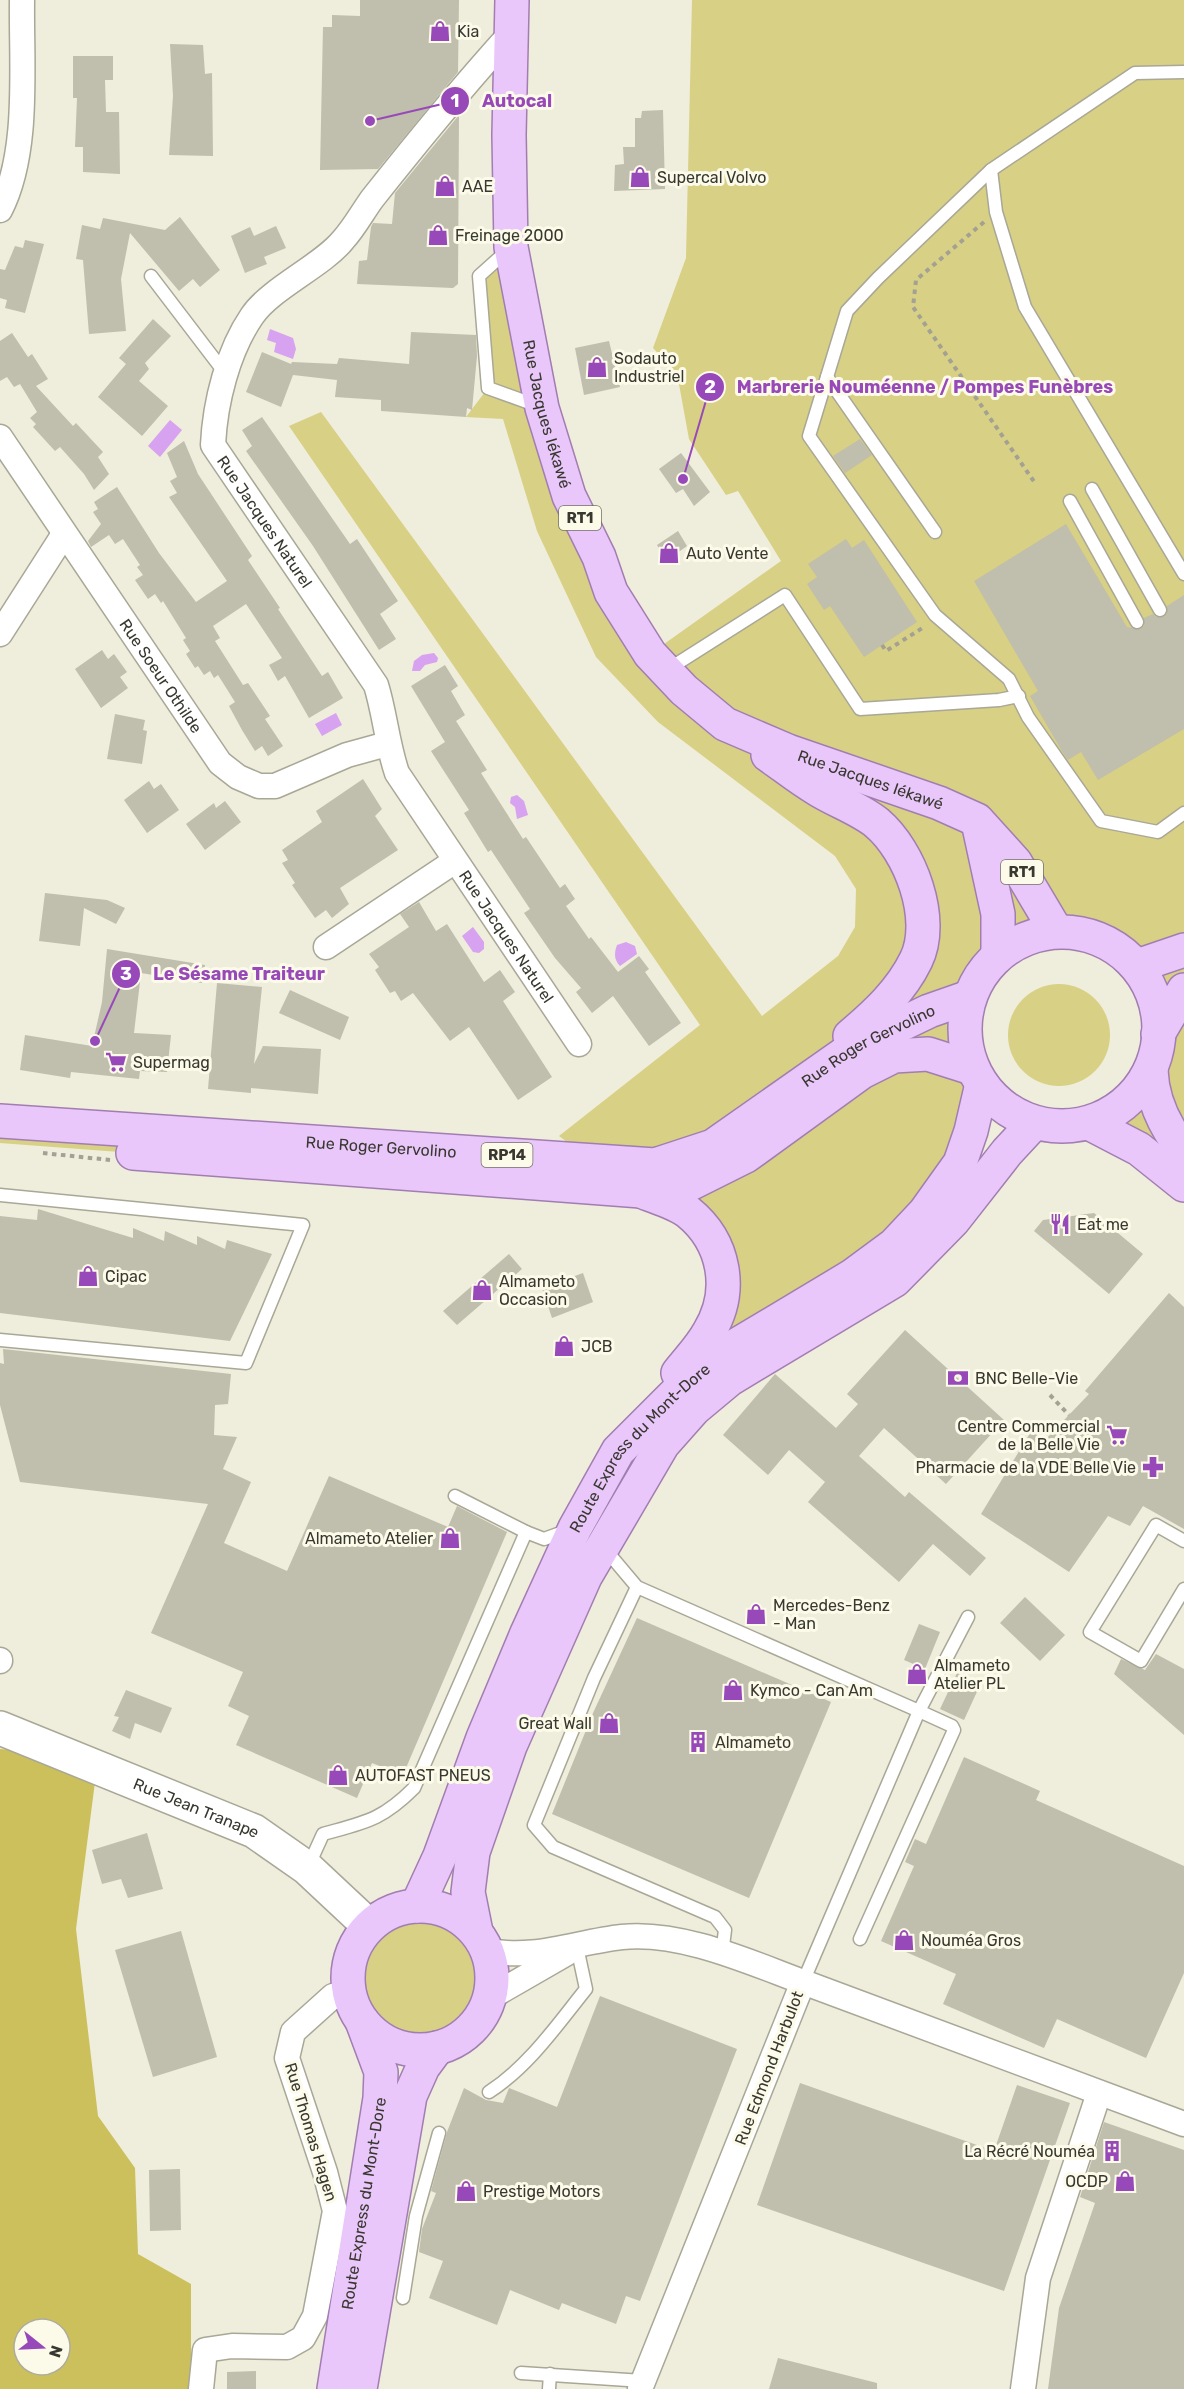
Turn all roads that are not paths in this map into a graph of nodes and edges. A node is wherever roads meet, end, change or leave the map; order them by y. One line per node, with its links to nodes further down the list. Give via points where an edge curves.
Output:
1 (22, 0): 6 (street, via 20,129 10,191)
2 (512, 0): 3 (main road, Rue Jacques Iékawé / RT1)
3 (512, 32): 7 (main road, Rue Jacques Iékawé / RT1); 9 (street, Rue Jacques Naturel, via 460,90 342,242 253,314)
4 (1184, 72): 5 (lane, via 1135,73)
5 (991, 170): 10 (lane, via 847,311); 17 (lane, via 996,212 1025,307)
6 (0, 210)
7 (511, 247): 11 (main road, Rue Jacques Iékawé / RT1); 11 (lane, via 479,276 488,388)
8 (151, 276): 9 (lane)
9 (227, 375): 24 (street, Rue Jacques Naturel, via 214,423 213,445 375,685 385,713)
10 (827, 377): 15 (lane); 22 (lane, via 809,436 935,615 1009,680)
11 (542, 408): 21 (main road, Rue Jacques Iékawé / RT1, via 569,496 599,557 611,592 650,654)
12 (0, 438): 16 (street, Rue Soeur Othilde)
13 (1092, 489): 18 (lane)
14 (1071, 501): 19 (lane)
15 (935, 532)
16 (64, 534): 20 (street); 24 (street, Rue Soeur Othilde, via 220,763 238,777 259,786 275,786 347,755)
17 (1184, 574)
18 (1160, 610)
19 (1137, 622)
20 (0, 634)
21 (666, 671): 22 (lane, via 785,595 860,709); 23 (main road, Rue Jacques Iékawé / RT1)
22 (1019, 696): 25 (lane, via 1028,717 1101,821 1158,832)
23 (725, 724): 26 (main road, Rue Jacques Iékawé / RT1); 39 (main road, via 814,788 876,822 894,841 919,887 922,926 917,959 883,1008)
24 (387, 744): 27 (street, Rue Jacques Naturel, via 397,773)
25 (1184, 813)
26 (977, 820): 28 (main road, Rue Jacques Iékawé / RT1, via 1015,862); 31 (main road, RT1, via 998,914)
27 (455, 861): 29 (street); 36 (street, Rue Jacques Naturel)
28 (1056, 931): 31 (main road, via 1027,937); 32 (main road, via 1100,939 1123,952)
29 (326, 947)
30 (1184, 950): 32 (main road)
31 (998, 955): 34 (main road, via 983,970)
32 (1137, 966): 35 (main road, via 1159,1017)
33 (1184, 990): 35 (main road)
34 (969, 997): 38 (main road, via 964,1033); 39 (main road, Rue Roger Gervolino / RP14, via 929,1011 854,1047)
35 (1158, 1034): 37 (main road)
36 (579, 1044)
37 (1151, 1070): 41 (main road, via 1141,1087 1117,1111); 44 (main road, via 1151,1088 1162,1118)
38 (976, 1078): 42 (main road, via 1001,1107); 46 (main road, Rue Roger Gervolino / RP14, via 928,1054 894,1056 862,1072 747,1156 690,1184); 49 (main road, Route Express du Mont-Dore, via 971,1131 960,1163 925,1212 894,1245 852,1276 725,1352 678,1391)
39 (768, 1105): 40 (main road, Rue Roger Gervolino / RP14, via 713,1146 655,1165)
40 (0, 1121)
41 (1089, 1123): 42 (main road); 45 (main road, via 1139,1149)
42 (1033, 1124): 54 (main road, Route Express du Mont-Dore, via 953,1221 895,1280 730,1378 694,1410 663,1444)
43 (0, 1143): 46 (main road, Rue Roger Gervolino / RP14)
44 (1184, 1150)
45 (1184, 1185)
46 (641, 1191): 49 (main road, via 686,1210 708,1232 720,1254 723,1302 709,1332)
47 (0, 1195): 48 (lane, via 303,1226 246,1363)
48 (0, 1340)
49 (618, 1451): 51 (main road, Route Express du Mont-Dore)
50 (455, 1496): 52 (lane)
51 (576, 1528): 52 (lane, via 544,1539); 61 (main road, Route Express du Mont-Dore, via 487,1727 440,1856)
52 (526, 1532): 60 (lane, via 414,1788 394,1808 373,1820 324,1834)
53 (1184, 1541): 56 (lane, via 1156,1525 1090,1632 1141,1662)
54 (603, 1546): 55 (lane); 64 (main road, Route Express du Mont-Dore, via 585,1577 514,1736 473,1852 468,1892)
55 (637, 1587): 58 (lane); 66 (lane, via 534,1825 553,1847 715,1917 726,1930)
56 (1184, 1589)
57 (968, 1617): 58 (lane)
58 (919, 1712): 63 (lane, via 954,1730); 67 (lane)
59 (0, 1728): 60 (main road, Rue Jean Tranape, via 254,1831)
60 (307, 1868): 62 (main road, Rue Jean Tranape)
61 (417, 1906): 62 (main road, via 400,1908); 64 (main road, via 439,1908 459,1917)
62 (369, 1926): 68 (main road, via 350,1961)
63 (860, 1939)
64 (481, 1941): 65 (street, Rue Edmond Harbulot, via 522,1953); 69 (main road, via 491,1973)
65 (577, 1947): 66 (street, Rue Edmond Harbulot, via 623,1937 678,1941); 69 (street); 72 (lane, via 586,1989 544,2042)
66 (722, 1954): 67 (street, Rue Edmond Harbulot)
67 (803, 1982): 73 (street); 79 (street, Rue Edmond Harbulot)
68 (349, 1992): 70 (main road); 80 (street, Rue Thomas Hagen, via 333,1996 293,2032 286,2058 335,2211 315,2316 303,2338 287,2347 232,2346 205,2350)
69 (489, 1998): 71 (main road, via 469,2030)
70 (362, 2021): 71 (main road, via 395,2046); 81 (main road, Route Express du Mont-Dore, via 381,2072 381,2098)
71 (437, 2048): 82 (main road, Route Express du Mont-Dore, via 410,2096)
72 (489, 2092)
73 (1099, 2093): 74 (street); 84 (street, via 1038,2278)
74 (1184, 2124)
75 (439, 2133): 76 (lane, via 416,2216)
76 (403, 2298)
77 (521, 2373): 78 (lane)
78 (550, 2374): 79 (lane); 83 (lane)
79 (642, 2385)
80 (201, 2389)
81 (334, 2389)
82 (360, 2389)
83 (549, 2389)
84 (1023, 2389)

